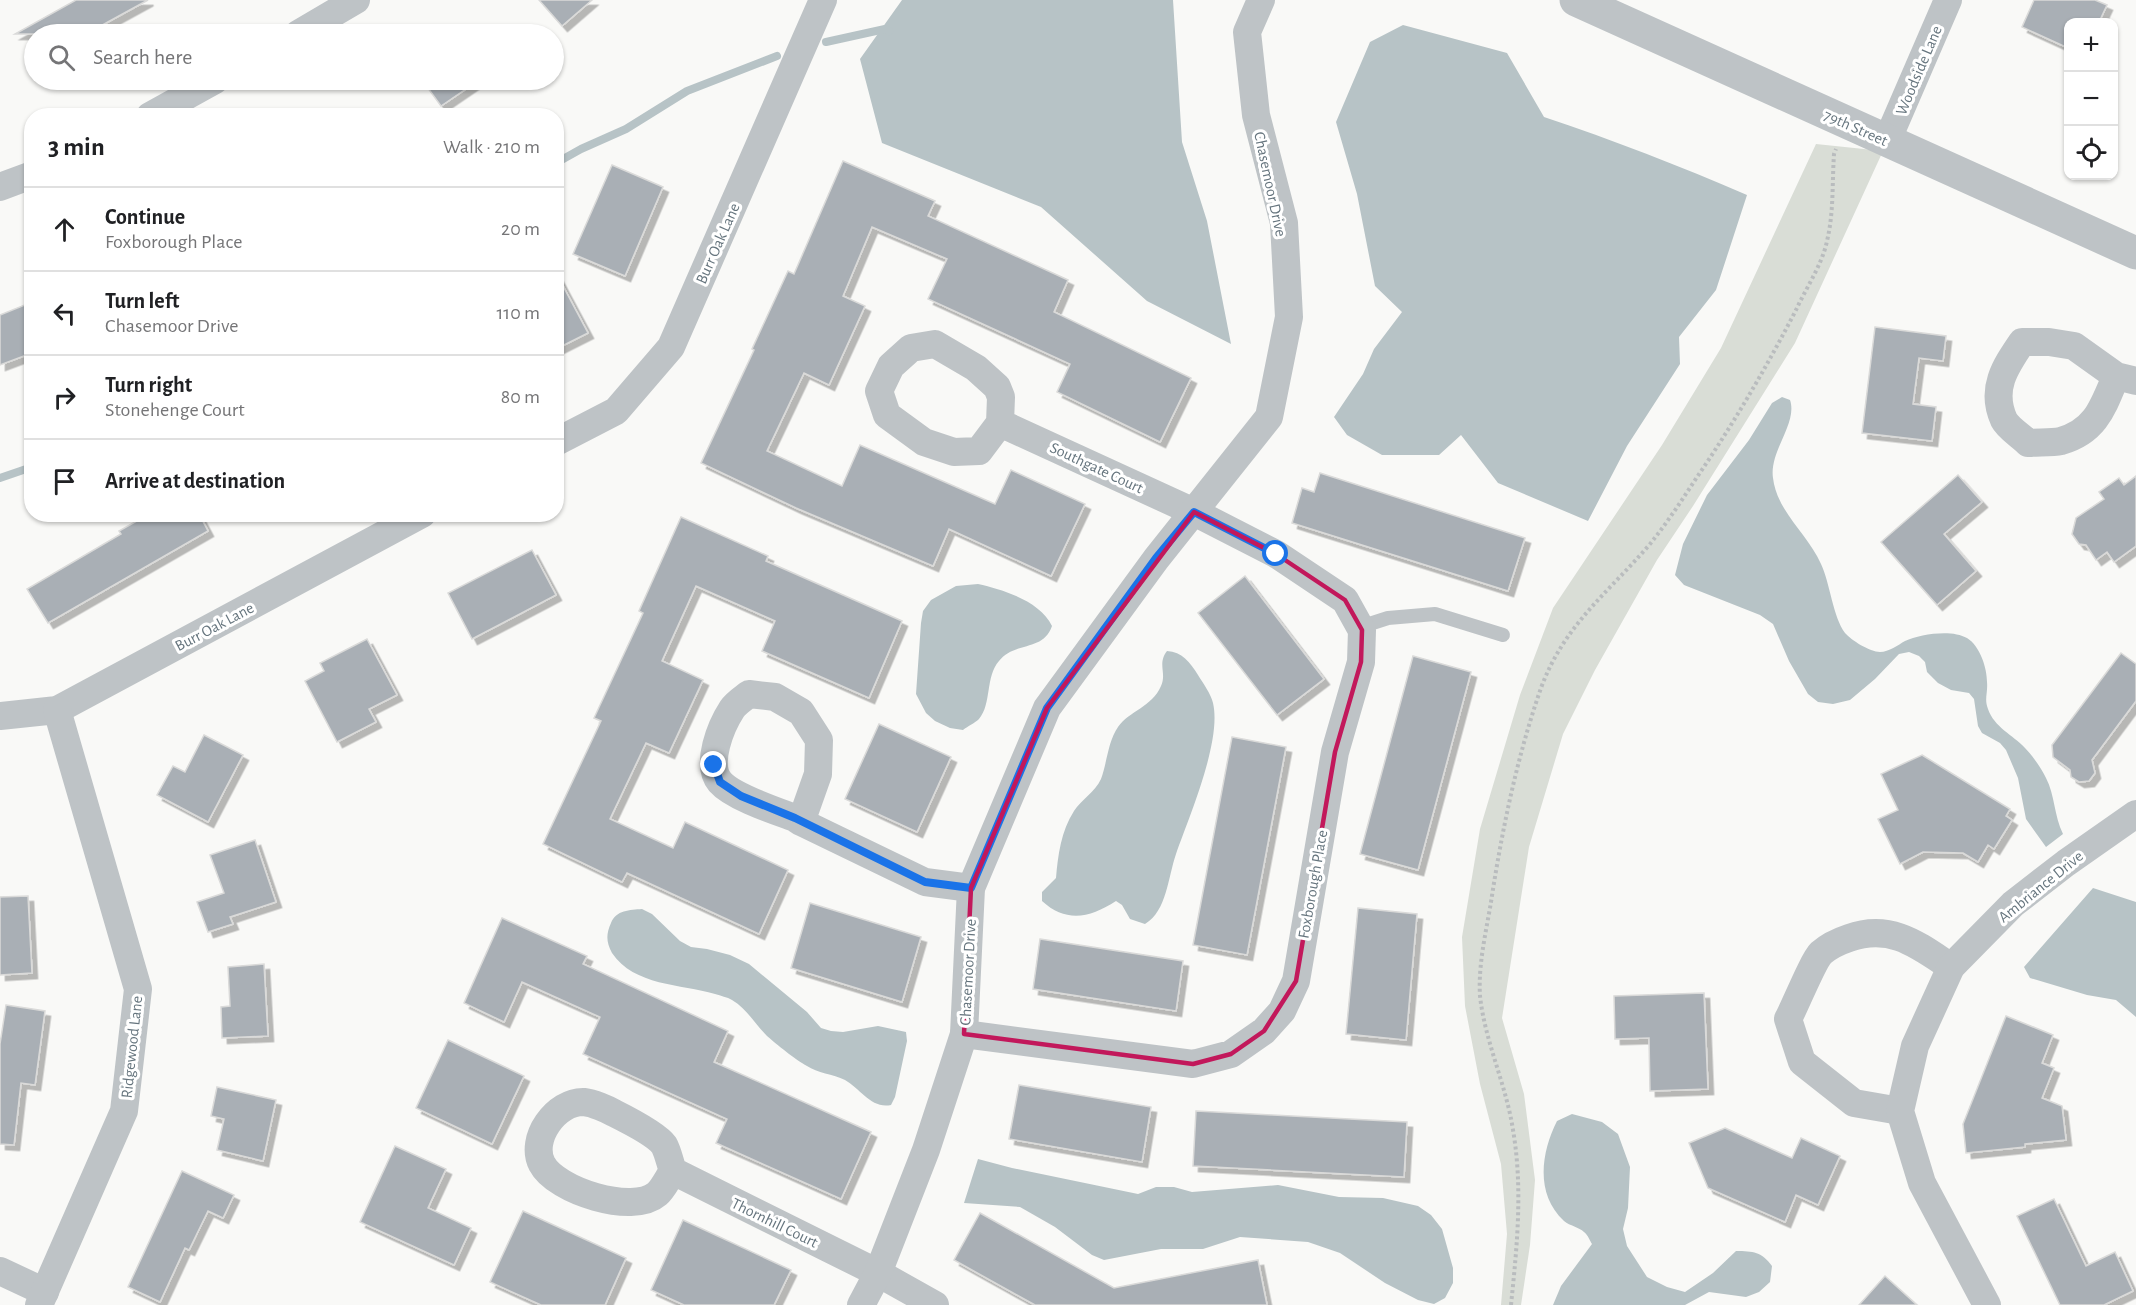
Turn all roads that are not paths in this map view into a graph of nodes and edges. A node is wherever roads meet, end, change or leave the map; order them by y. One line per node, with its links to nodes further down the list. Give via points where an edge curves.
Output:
1 (356, 0): 6 (street)
2 (823, 0): 14 (street, Burr Oak Lane, via 671,347 616,411)
3 (1261, 0): 15 (street, Chasemoor Drive, via 1247,32 1256,115 1284,223 1289,317 1269,417)
4 (1576, 0): 9 (street, 79th Street)
5 (1948, 0): 9 (street, Woodside Lane)
6 (317, 24)
7 (197, 90): 8 (street)
8 (164, 108)
9 (1887, 141): 12 (street, 79th Street)
10 (24, 178): 11 (street)
11 (0, 187)
12 (2136, 253)
13 (999, 423): 15 (street, Southgate Court)
14 (564, 438)
15 (1194, 512): 17 (street, Foxborough Place, via 1276,554 1345,600); 23 (street, Chasemoor Drive, via 1047,708)
16 (407, 522): 19 (street, Burr Oak Lane)
17 (1360, 627): 18 (lane, via 1388,618 1435,614); 25 (street, Foxborough Place, via 1362,663 1335,752 1296,981 1282,1011 1264,1031 1232,1054 1193,1064)
18 (1503, 635)
19 (57, 710): 20 (street, Burr Oak Lane); 30 (street, Ridgewood Lane, via 138,989 124,1111)
20 (0, 716)
21 (2136, 814): 24 (street, Ambriance Drive, via 2013,904)
22 (801, 822): 22 (street, via 741,796 720,782 714,765 717,739 733,706 749,694 775,697 801,712 819,740 818,774); 23 (street, via 925,882)
23 (971, 888): 25 (street, Chasemoor Drive)
24 (1951, 967): 26 (street, Ambriance Drive, via 1915,1046); 26 (street, via 1912,942 1887,933 1859,934 1820,954 1788,1019 1802,1062 1854,1103)
25 (964, 1034): 29 (street, Chasemoor Drive, via 926,1150)
26 (1900, 1111): 33 (street, Ambriance Drive, via 1922,1183)
27 (673, 1171): 27 (street, via 663,1144 611,1111 584,1102 562,1108 538,1140 541,1162 552,1177 584,1194 616,1201 645,1200 657,1194); 29 (street, Thornhill Court)
28 (0, 1271): 30 (street)
29 (878, 1273): 31 (street, Chasemoor Drive); 32 (street, Thornhill Court)
30 (42, 1298)
31 (861, 1305)
32 (935, 1305)
33 (1987, 1305)

